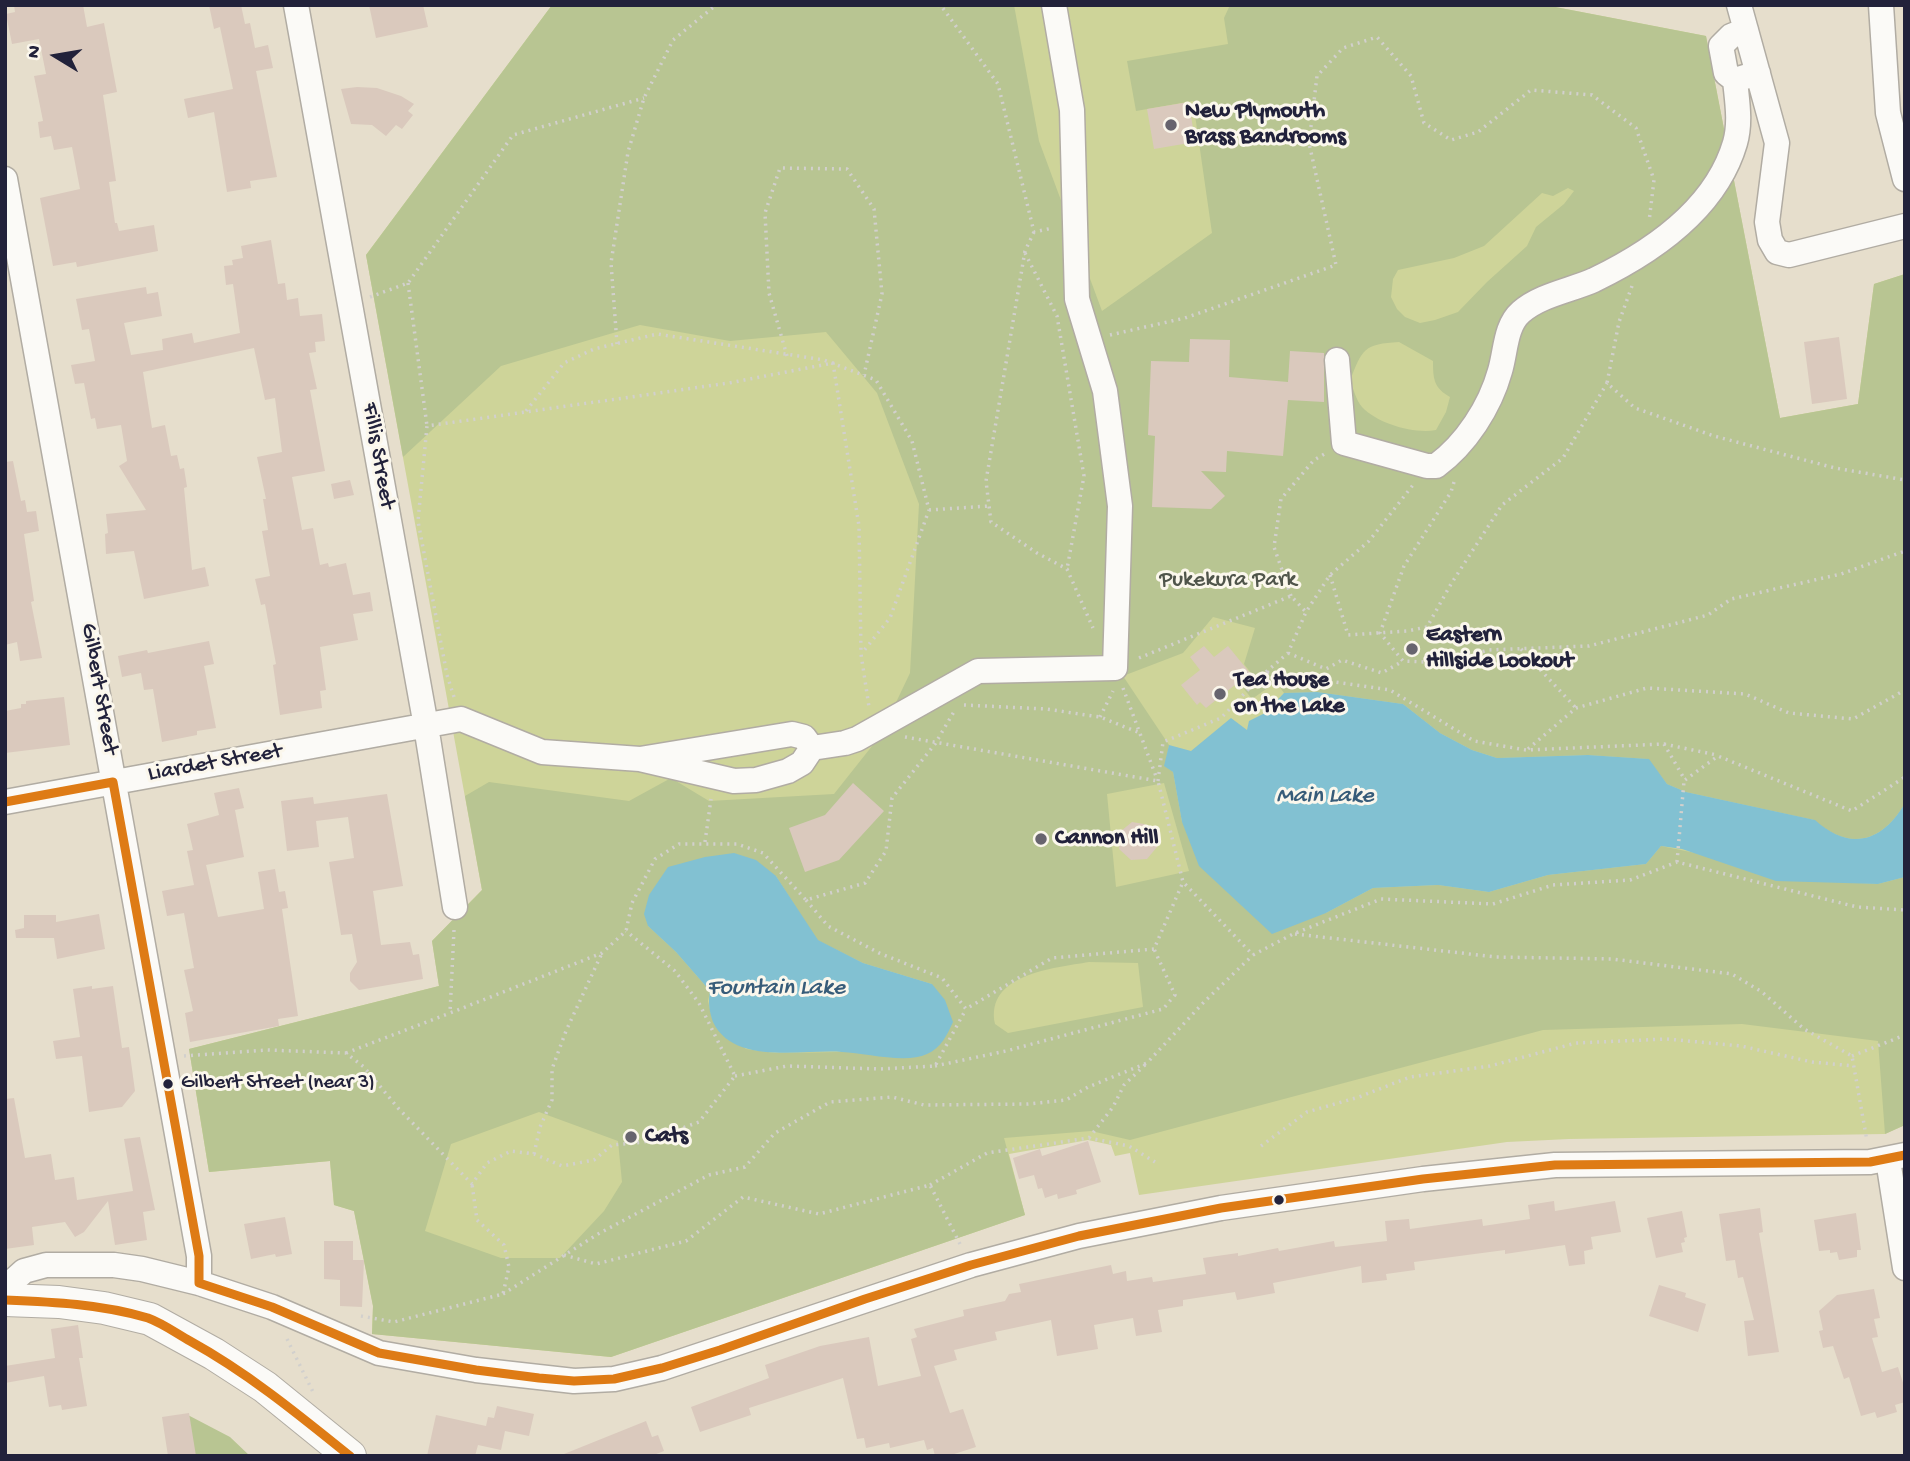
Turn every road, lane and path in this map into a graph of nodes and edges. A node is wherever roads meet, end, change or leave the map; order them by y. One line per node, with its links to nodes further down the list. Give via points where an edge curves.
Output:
1 (296, 5): 17 (street, Fillis Street)
2 (716, 5): 8 (path, via 673,40)
3 (937, 5): 13 (path, via 998,84)
4 (1054, 5): 11 (street, via 1072,110)
5 (1881, 5): 10 (street, via 1888,113)
6 (1739, 6): 7 (street, via 1747,34)
7 (1746, 76): 12 (street, via 1777,143 1767,222 1777,252 1789,255); 15 (street, via 1735,142 1716,187)
8 (645, 98): 16 (path, via 513,135); 19 (path, via 628,152 611,263)
9 (5, 179): 63 (street, Gilbert Street)
10 (1905, 179)
11 (1075, 223): 13 (path); 18 (street, via 1077,299)
12 (1905, 226)
13 (1034, 232): 14 (path)
14 (1025, 251): 31 (path, via 986,481); 34 (path, via 1057,316 1084,476)
15 (1645, 253): 18 (path, via 1654,180 1636,128 1592,95 1531,90 1478,132 1451,141 1424,123 1411,76 1377,37 1343,48 1317,76 1309,143 1336,265 1185,318); 24 (path, via 1619,322); 28 (street, via 1522,312 1512,324 1489,402 1444,460)
16 (408, 282): 17 (path); 26 (path)
17 (350, 304): 50 (street, Fillis Street)
18 (1089, 340): 44 (street, via 1105,391 1120,506)
19 (617, 344): 20 (path, via 657,334); 25 (path, via 564,363)
20 (787, 356): 22 (path); 23 (path, via 769,293 765,213 780,168 848,169 874,209 882,294)
21 (1337, 360): 27 (street)
22 (832, 363): 23 (path); 25 (path); 41 (path, via 859,526)
23 (864, 375): 32 (path, via 876,380 912,441)
24 (1607, 383): 29 (path, via 1635,408 1714,436 1835,468); 38 (path, via 1563,458 1502,505 1427,627)
25 (526, 412): 26 (path)
26 (427, 426): 49 (path, via 418,521 447,675)
27 (1344, 443): 28 (street); 36 (path, via 1314,460 1281,499 1273,547)
28 (1427, 466): 35 (path, via 1369,541)
29 (1905, 480)
30 (1454, 481): 38 (path, via 1404,566)
31 (989, 506): 32 (path); 34 (path, via 990,522)
32 (929, 510): 41 (path, via 890,618)
33 (1905, 551): 39 (path, via 1841,574 1731,599 1708,615 1603,643)
34 (1067, 569): 44 (path)
35 (1330, 575): 37 (path); 38 (path, via 1348,635)
36 (1291, 596): 37 (path); 44 (path)
37 (1306, 612): 40 (path)
38 (1380, 633): 42 (path)
39 (1521, 649): 42 (path, via 1488,650 1446,663); 47 (path)
40 (1288, 653): 42 (path, via 1326,669 1342,660 1382,673); 43 (path)
41 (860, 654): 51 (path)
42 (1403, 661)
43 (1265, 672): 56 (path, via 1390,690 1474,741); 62 (path, via 1221,718 1163,742)
44 (1117, 673): 48 (path); 51 (street, via 978,671); 52 (path)
45 (1905, 690): 47 (path, via 1853,719 1789,713 1745,694 1647,688)
46 (958, 705): 48 (path, via 1046,709)
47 (1576, 708): 56 (path)
48 (1100, 718): 52 (path)
49 (461, 719): 50 (street, Liardet Street); 58 (street, via 542,752)
50 (426, 726): 63 (street, Liardet Street); 69 (street, Fillis Street)
51 (874, 731): 53 (path); 55 (street, via 845,743)
52 (1140, 733): 62 (path)
53 (935, 744): 62 (path); 68 (path, via 892,798 886,851 865,883)
54 (1664, 744): 56 (path); 57 (path); 61 (path)
55 (812, 748): 58 (street, via 804,737 792,734); 59 (street, via 802,763 770,777 734,781)
56 (1526, 750)
57 (1718, 756): 60 (path, via 1852,811); 61 (path)
58 (640, 759): 59 (street)
59 (714, 776): 65 (path)
60 (1905, 777)
61 (1685, 780): 66 (path)
62 (1158, 781): 67 (path)
63 (113, 782): 64 (street, Liardet Street); 81 (street, Gilbert Street)
64 (5, 802)
65 (705, 842): 68 (path, via 737,844 763,853); 71 (path, via 679,844 655,859 632,903)
66 (1677, 862): 70 (path, via 1857,907); 72 (path, via 1630,880 1553,885 1493,904 1381,899)
67 (1182, 882): 73 (path); 75 (path)
68 (806, 900): 76 (path, via 828,926 942,978)
69 (455, 907): 77 (path)
70 (1905, 911)
71 (626, 931): 74 (path); 85 (path, via 675,971 699,1003)
72 (1293, 934): 75 (path); 80 (path, via 1496,957 1612,959 1732,974 1762,992 1804,1029)
73 (1154, 949): 76 (path, via 1052,958); 83 (path, via 1175,995 1163,1009)
74 (602, 953): 77 (path); 88 (path, via 552,1069 552,1100)
75 (1253, 956): 82 (path)
76 (966, 1009): 83 (path)
77 (450, 1013): 79 (path)
78 (1905, 1035): 80 (path)
79 (346, 1053): 81 (path, via 267,1050); 91 (path)
80 (1852, 1056): 84 (path)
81 (163, 1058): 96 (street, Gilbert Street, via 199,1256)
82 (1147, 1063): 86 (path, via 1124,1085); 93 (path, via 1066,1100 924,1105 892,1097 830,1102 775,1133 745,1167 709,1175)
83 (935, 1066): 85 (path, via 787,1066)
84 (1854, 1066): 87 (path, via 1741,1046 1667,1039 1576,1044 1490,1066 1410,1077 1307,1112); 89 (path)
85 (735, 1076): 88 (path, via 699,1122 644,1142 612,1145 594,1160 562,1166)
86 (1089, 1138): 90 (path, via 1129,1146); 92 (path, via 987,1153)
87 (1261, 1146)
88 (534, 1154): 91 (path, via 511,1150 487,1163)
89 (1888, 1159): 94 (street, via 1555,1166 1437,1177 1144,1222); 95 (street)
90 (1155, 1162)
91 (472, 1184): 97 (path, via 477,1220 504,1245 509,1267)
92 (930, 1185): 93 (path, via 819,1214 743,1197 687,1241 596,1264); 94 (path)
93 (564, 1255): 97 (path)
94 (971, 1265): 99 (street, via 662,1368 614,1379 573,1381 379,1353)
95 (1905, 1268)
96 (198, 1283): 98 (street, via 114,1265 46,1265 24,1271 14,1280); 99 (street)
97 (503, 1294): 100 (path, via 394,1322)
98 (9, 1300): 102 (main road, via 104,1308 150,1319 265,1387)
99 (272, 1307): 101 (path)
100 (361, 1316)
101 (317, 1401)
102 (350, 1456)

